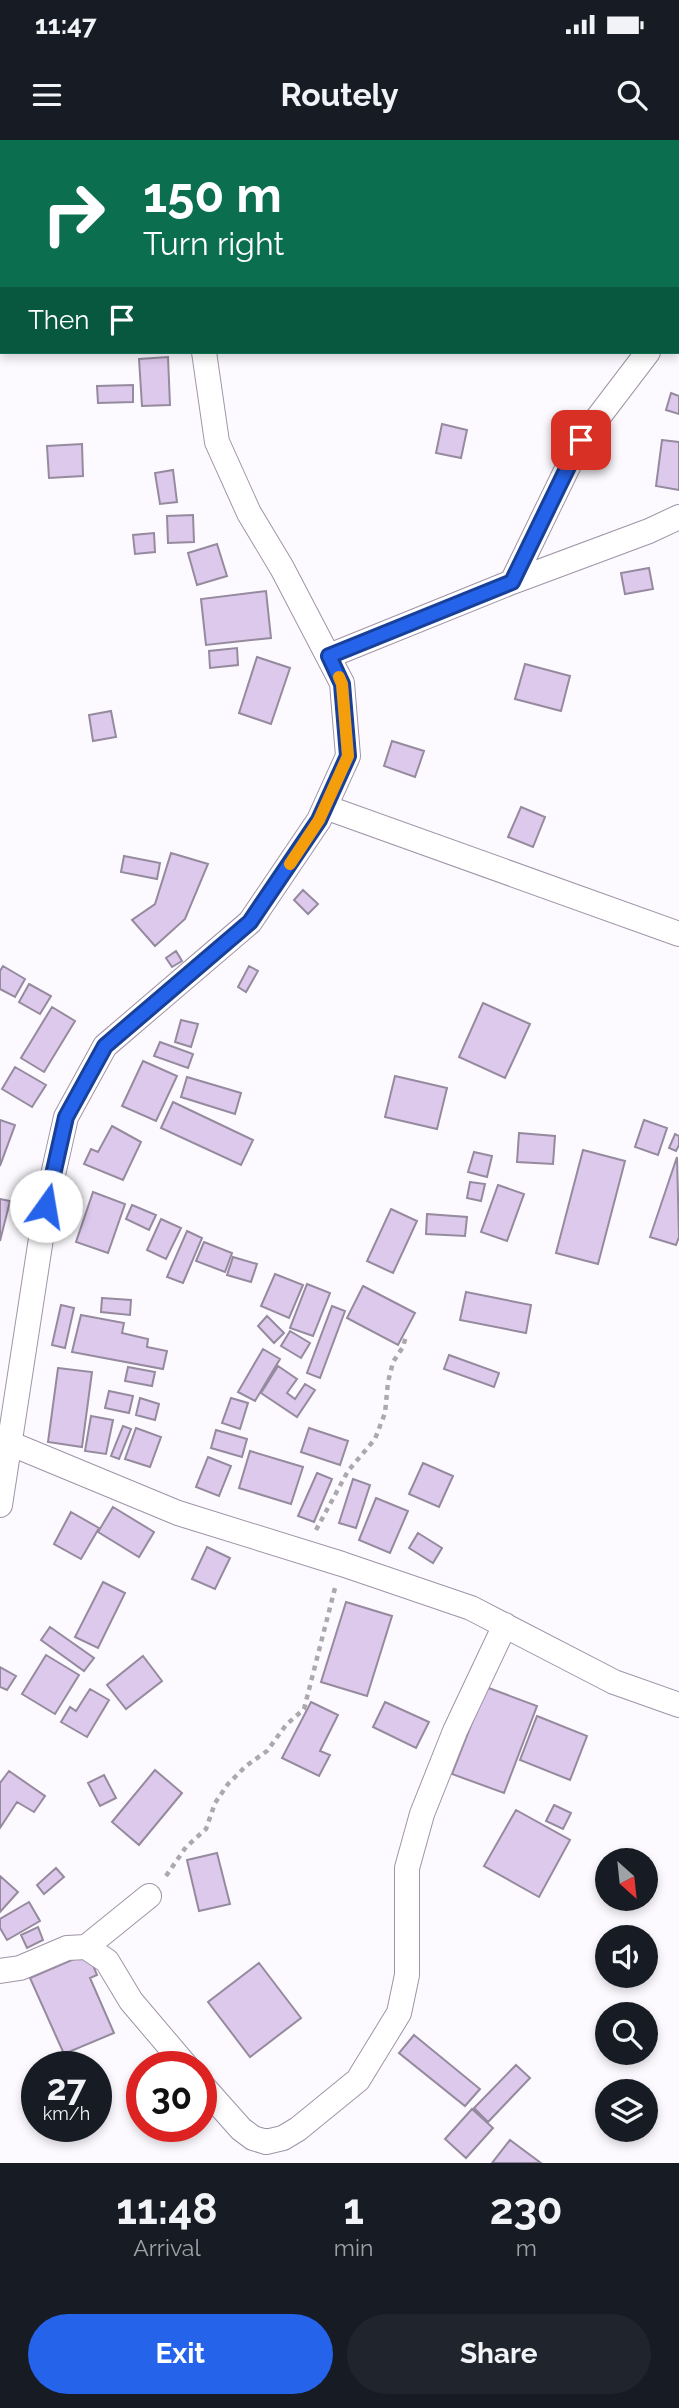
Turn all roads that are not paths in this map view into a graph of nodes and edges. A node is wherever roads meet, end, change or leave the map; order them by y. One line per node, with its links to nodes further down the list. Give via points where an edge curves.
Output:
1 (204, 354): 5 (street, via 217,442 249,513)
2 (646, 354): 4 (street, via 581,440)
3 (679, 517): 4 (street)
4 (512, 582): 5 (street)
5 (329, 656): 6 (street, via 342,684 348,756)
6 (325, 807): 7 (street); 8 (street, via 250,922 105,1046 66,1117)
7 (679, 934)
8 (8, 1406): 9 (street)
9 (9, 1443): 10 (street); 11 (street, via 178,1513 471,1608)
10 (0, 1505)
11 (505, 1625): 12 (street, via 614,1682); 17 (street, via 455,1731 422,1814 407,1868 407,1975 399,2013 358,2080 283,2138 266,2142 253,2138)
12 (679, 1705)
13 (149, 1896): 14 (street)
14 (86, 1947): 15 (street, via 67,1948 20,1968); 16 (street, via 107,1961 131,2001)
15 (0, 1971)
16 (173, 2051)
17 (217, 2102)

